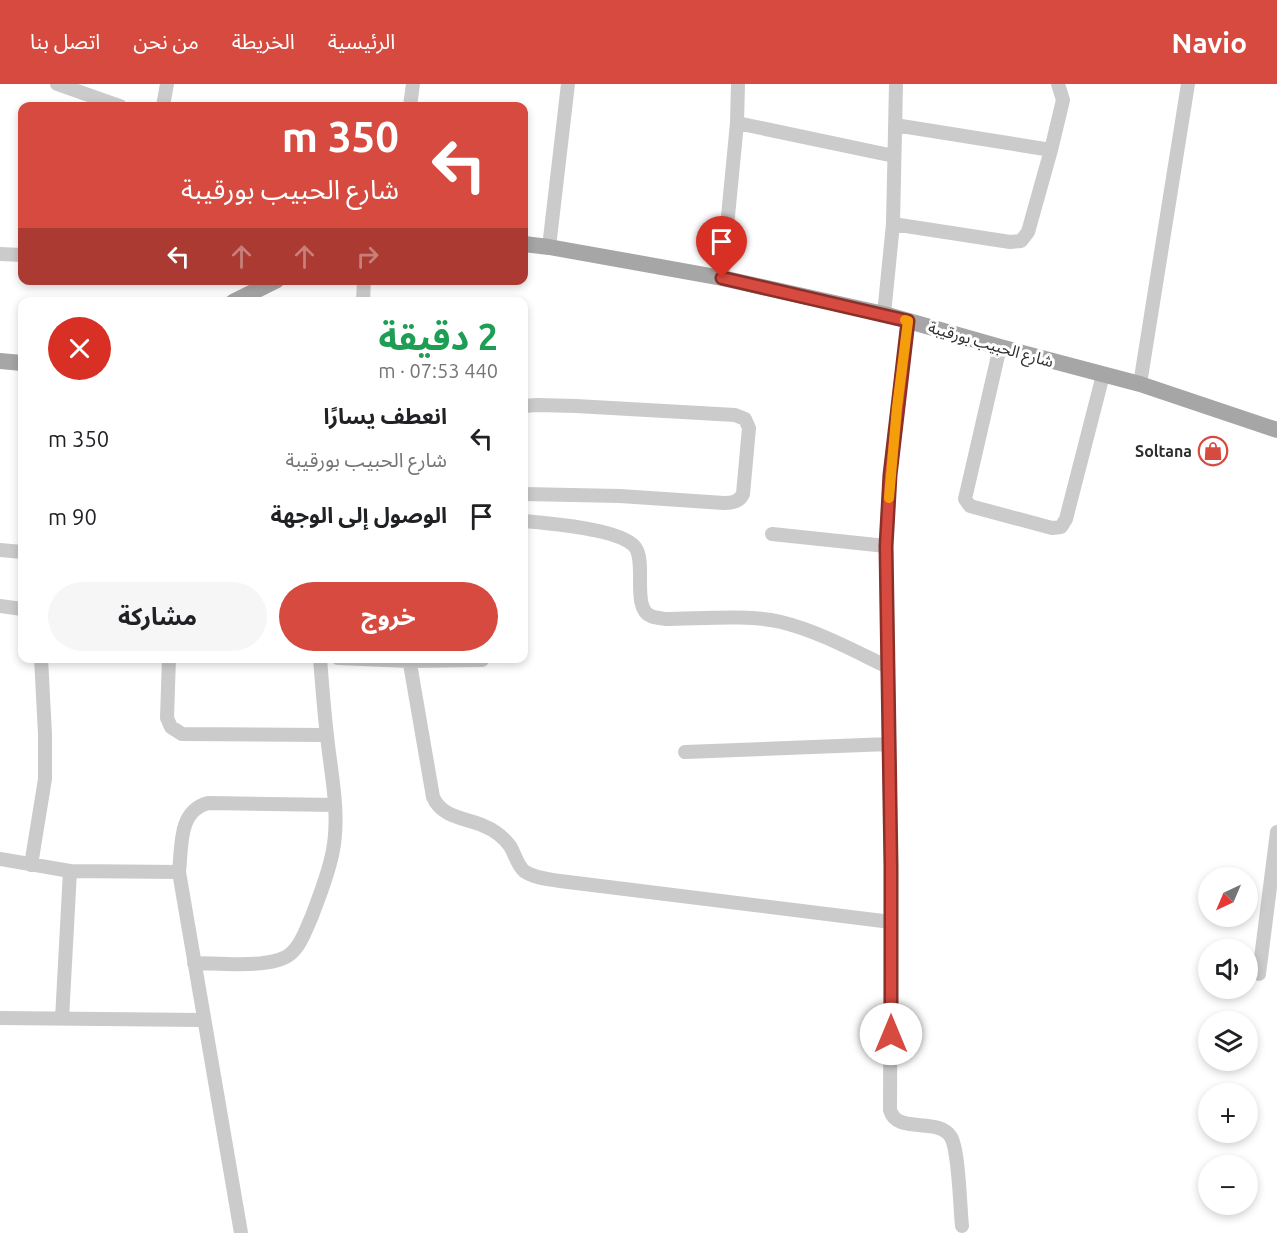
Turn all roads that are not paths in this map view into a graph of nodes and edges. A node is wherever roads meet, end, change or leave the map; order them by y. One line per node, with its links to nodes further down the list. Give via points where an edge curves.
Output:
1 (57, 84): 9 (street)
2 (167, 84): 10 (street)
3 (413, 84): 11 (street)
4 (568, 84): 18 (street)
5 (738, 84): 12 (street)
6 (896, 84): 13 (street)
7 (1058, 84): 14 (street, via 1063,100)
8 (1188, 84): 30 (street)
9 (109, 102)
10 (165, 102)
11 (411, 102)
12 (737, 123): 15 (street); 21 (street)
13 (895, 125): 14 (street); 15 (street)
14 (1051, 150): 16 (street, via 1028,232 1021,241)
15 (894, 156): 16 (street)
16 (893, 224): 24 (street)
17 (528, 244): 18 (main road, شارع الحبيب بورقيبة)
18 (549, 247): 21 (main road, شارع الحبيب بورقيبة)
19 (0, 254): 20 (street)
20 (18, 255)
21 (722, 278): 24 (main road, شارع الحبيب بورقيبة)
22 (267, 285): 23 (main road)
23 (243, 297)
24 (884, 314): 25 (main road, شارع الحبيب بورقيبة)
25 (908, 321): 26 (main road, شارع الحبيب بورقيبة); 36 (street)
26 (1000, 347): 29 (main road, شارع الحبيب بورقيبة); 29 (street, via 966,501 970,506 1061,527)
27 (0, 362): 28 (main road)
28 (18, 363)
29 (1103, 375): 30 (main road, شارع الحبيب بورقيبة)
30 (1140, 384): 32 (main road, شارع الحبيب بورقيبة)
31 (528, 406): 33 (street, via 735,415 745,419 749,428 743,494 736,501)
32 (1277, 430)
33 (528, 494)
34 (528, 521): 45 (street, via 601,532 633,544 638,553 642,604 651,617 780,621)
35 (772, 534): 36 (street)
36 (886, 546): 45 (street)
37 (0, 550): 38 (street)
38 (18, 552)
39 (0, 606): 40 (street)
40 (18, 608)
41 (41, 663): 52 (street, via 45,779)
42 (170, 663): 46 (street, via 167,718 171,727 182,734)
43 (320, 663): 46 (street)
44 (410, 663): 55 (street, via 436,804 446,813 499,835 527,872 560,881)
45 (888, 667): 47 (street)
46 (327, 735): 49 (street)
47 (889, 744): 48 (street); 55 (street)
48 (685, 752)
49 (335, 805): 54 (street, via 201,805 191,812 185,825); 56 (street, via 333,849 324,884 305,933 290,954 259,963)
50 (1277, 832): 57 (street)
51 (0, 859): 52 (street)
52 (31, 865): 53 (street)
53 (70, 871): 54 (street); 59 (street)
54 (179, 872): 56 (street)
55 (891, 922): 61 (street, via 891,1114 900,1121 938,1128 950,1136 955,1150)
56 (194, 963): 60 (street)
57 (1259, 974)
58 (0, 1018): 59 (street)
59 (62, 1019): 60 (street)
60 (203, 1020): 62 (street)
61 (962, 1226)
62 (241, 1233)

